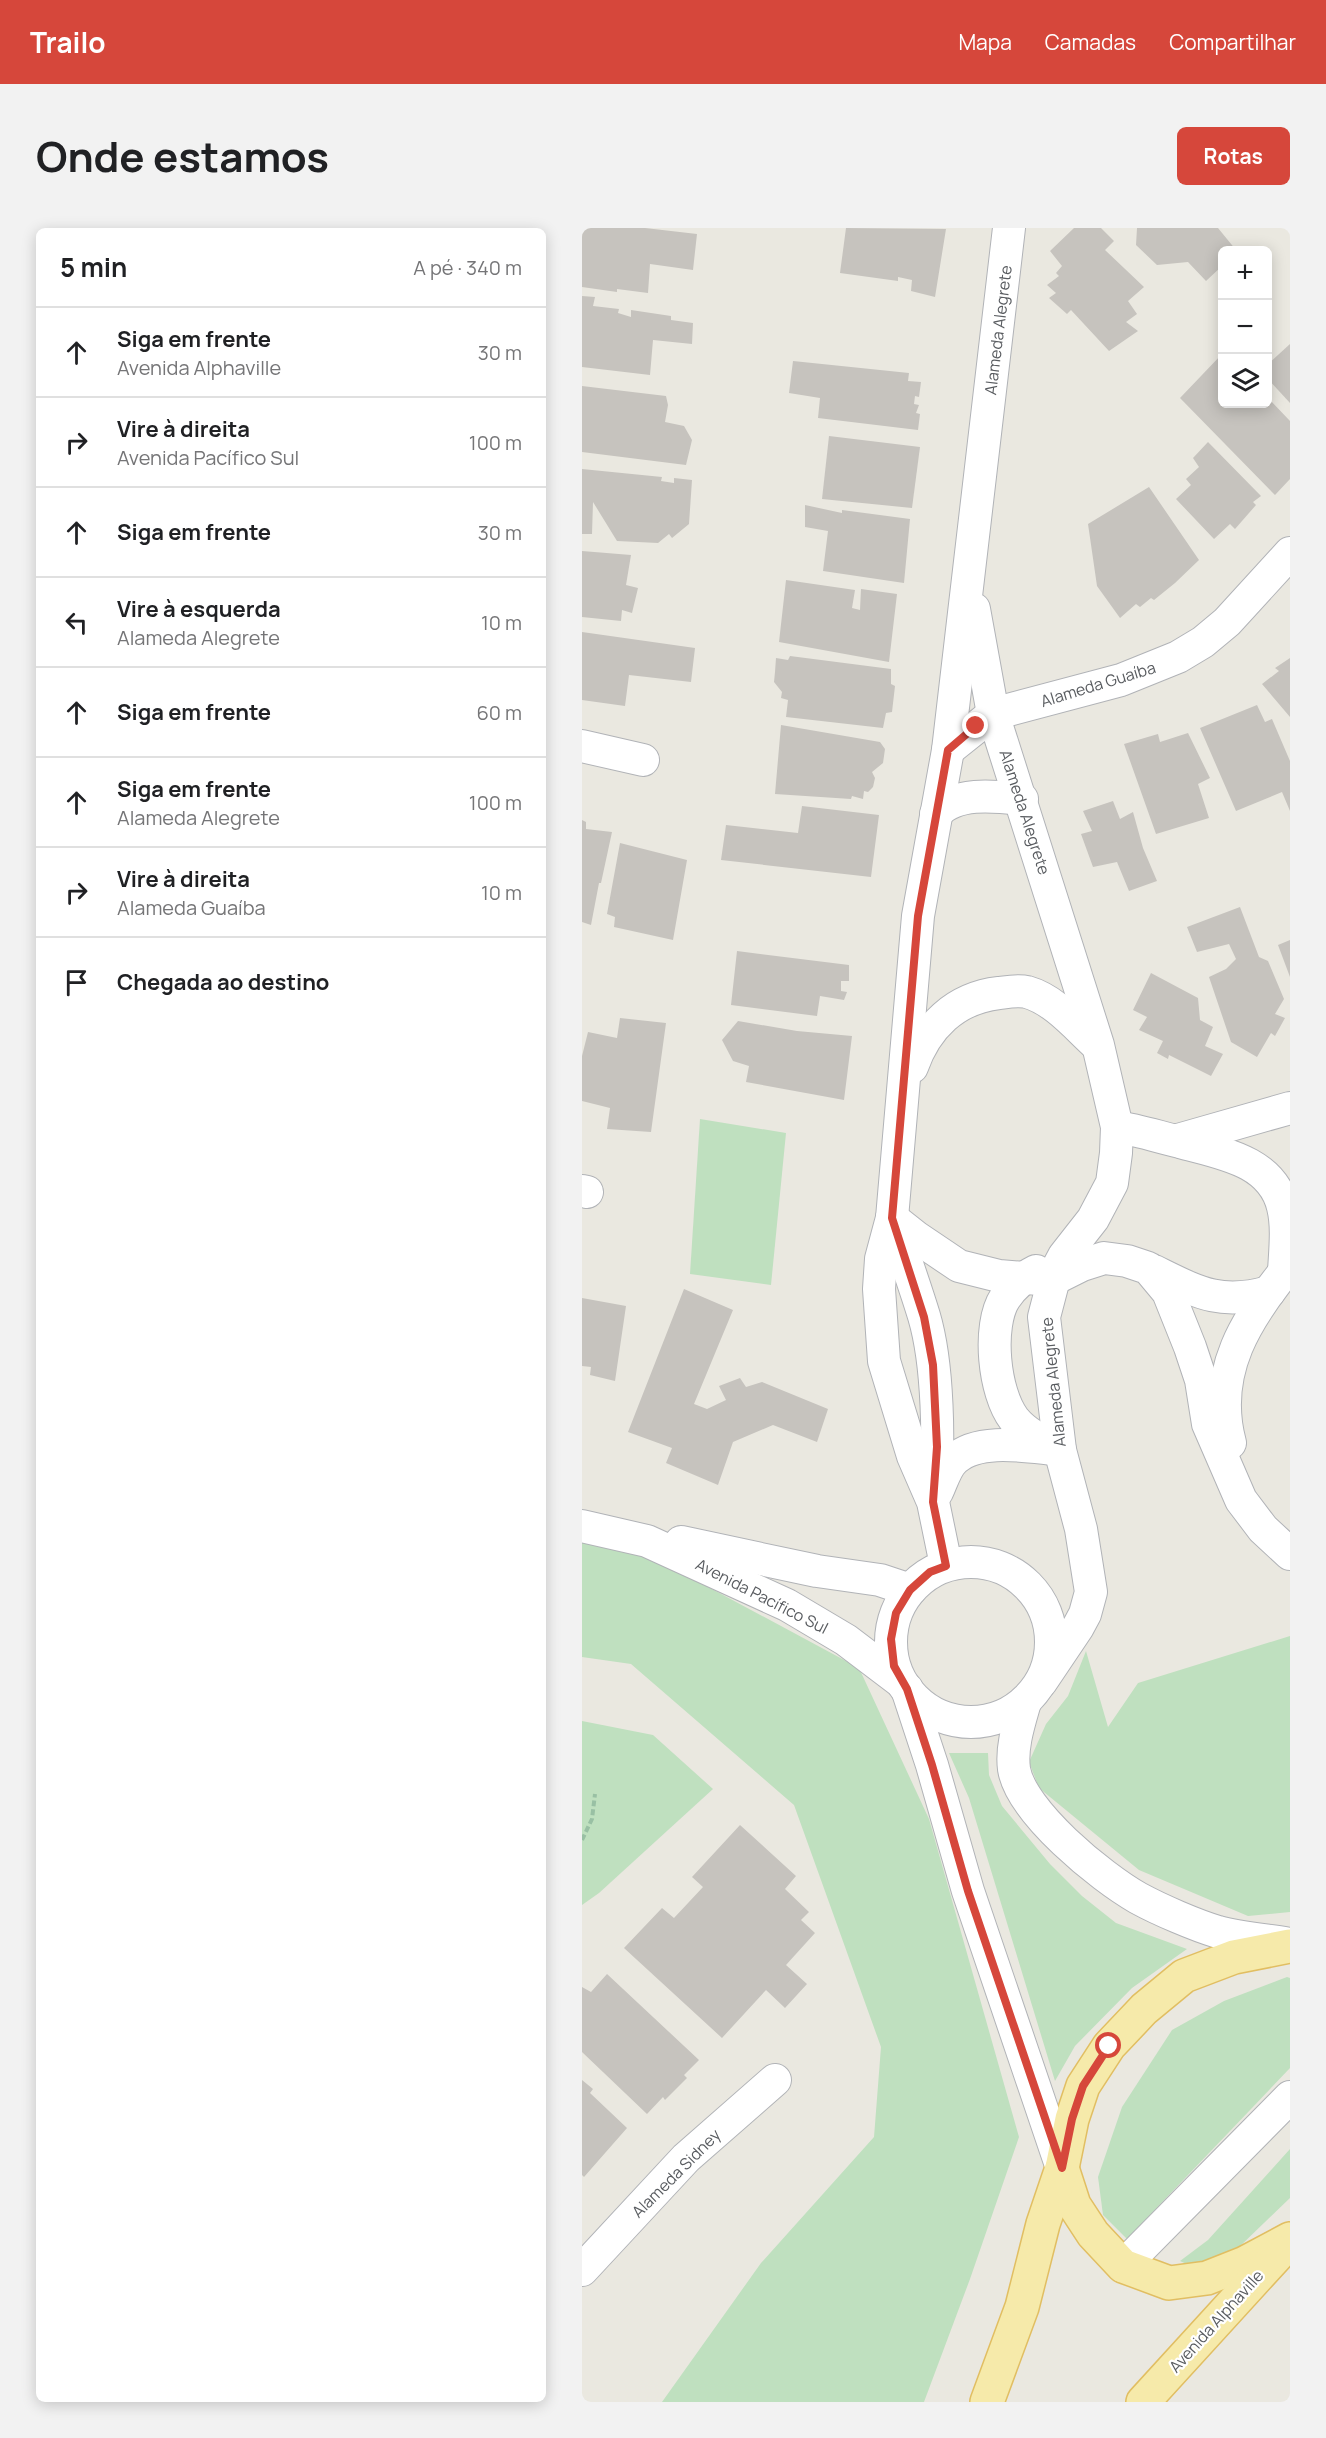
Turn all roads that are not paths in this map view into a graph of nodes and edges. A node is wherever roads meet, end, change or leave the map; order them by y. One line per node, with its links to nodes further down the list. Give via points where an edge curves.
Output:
1 (1010, 236): 3 (street, Alameda Alegrete)
2 (1290, 553): 4 (street, Alameda Guaíba, via 1227,622 1178,657 1120,680)
3 (968, 576): 4 (street, Alameda Alegrete); 6 (street, Alameda Alegrete)
4 (993, 714): 6 (street, Alameda Guaíba); 8 (street, Alameda Alegrete)
5 (582, 746): 7 (street)
6 (948, 750): 9 (street, Alameda Alegrete)
7 (643, 760)
8 (1022, 799): 9 (street, via 965,799 941,807); 10 (street, Alameda Alegrete)
9 (936, 814): 11 (street, Alameda Alegrete, via 918,916)
10 (1098, 1046): 11 (street, Alameda Alegrete, via 1054,1006 1026,992 988,994 954,1008 936,1023 915,1058); 13 (street, Alameda Alegrete)
11 (904, 1091): 15 (street, Alameda Alegrete)
12 (1290, 1108): 14 (street)
13 (1117, 1126): 14 (street); 17 (street, Alameda Alegrete, via 1112,1183 1093,1219)
14 (1174, 1141): 18 (street, via 1216,1150 1264,1173 1283,1207)
15 (892, 1218): 17 (street, via 959,1266 999,1276); 21 (street, via 924,1317 933,1365 937,1447); 21 (street, Alameda Alegrete, via 881,1259 879,1289 884,1361 913,1456)
16 (1148, 1268): 17 (street, via 1104,1258); 18 (street, via 1196,1292 1234,1299 1249,1298); 20 (street, via 1168,1292 1201,1380 1208,1424)
17 (1046, 1272): 19 (street, Alameda Alegrete, via 1044,1317); 19 (street, via 1005,1299 995,1338 997,1372 1003,1398 1015,1420)
18 (1281, 1276): 20 (street, via 1240,1335 1229,1375 1228,1434)
19 (1060, 1450): 21 (street, via 988,1446 964,1453 953,1460); 28 (street, Alameda Alegrete, via 1081,1529 1091,1592 1078,1627)
20 (1241, 1500): 24 (street)
21 (933, 1502): 25 (street, Alameda Alegrete)
22 (582, 1526): 23 (street, Avenida Pacífico Sul)
23 (647, 1541): 26 (street, Avenida Pacífico Sul, via 703,1545 817,1571 880,1580); 27 (street, Avenida Pacífico Sul, via 787,1605 846,1640)
24 (1290, 1554)
25 (946, 1566): 26 (street, via 930,1572); 28 (street, via 981,1562 1007,1569 1028,1585 1043,1606 1051,1631 1050,1657)
26 (910, 1590): 27 (street, via 896,1613 891,1639 894,1666)
27 (904, 1685): 28 (street, via 926,1708 950,1719 978,1722 1003,1716); 32 (street, via 932,1765 968,1891)
28 (1033, 1692): 29 (street, via 1014,1750 1014,1770 1032,1806 1066,1842 1116,1884 1158,1908 1218,1932)
29 (1290, 1945): 32 (main road, via 1234,1957 1184,1976 1144,2009 1109,2046 1083,2086)
30 (775, 2080): 35 (street, Alameda Sidney, via 686,2158)
31 (1290, 2097): 34 (street)
32 (1062, 2168): 34 (main road, via 1074,2205 1093,2234); 36 (main road, via 1022,2307)
33 (1290, 2240): 34 (main road, via 1207,2278 1169,2283); 37 (main road, Avenida Alphaville)
34 (1123, 2266)
35 (582, 2270)
36 (989, 2397)
37 (1143, 2402)

